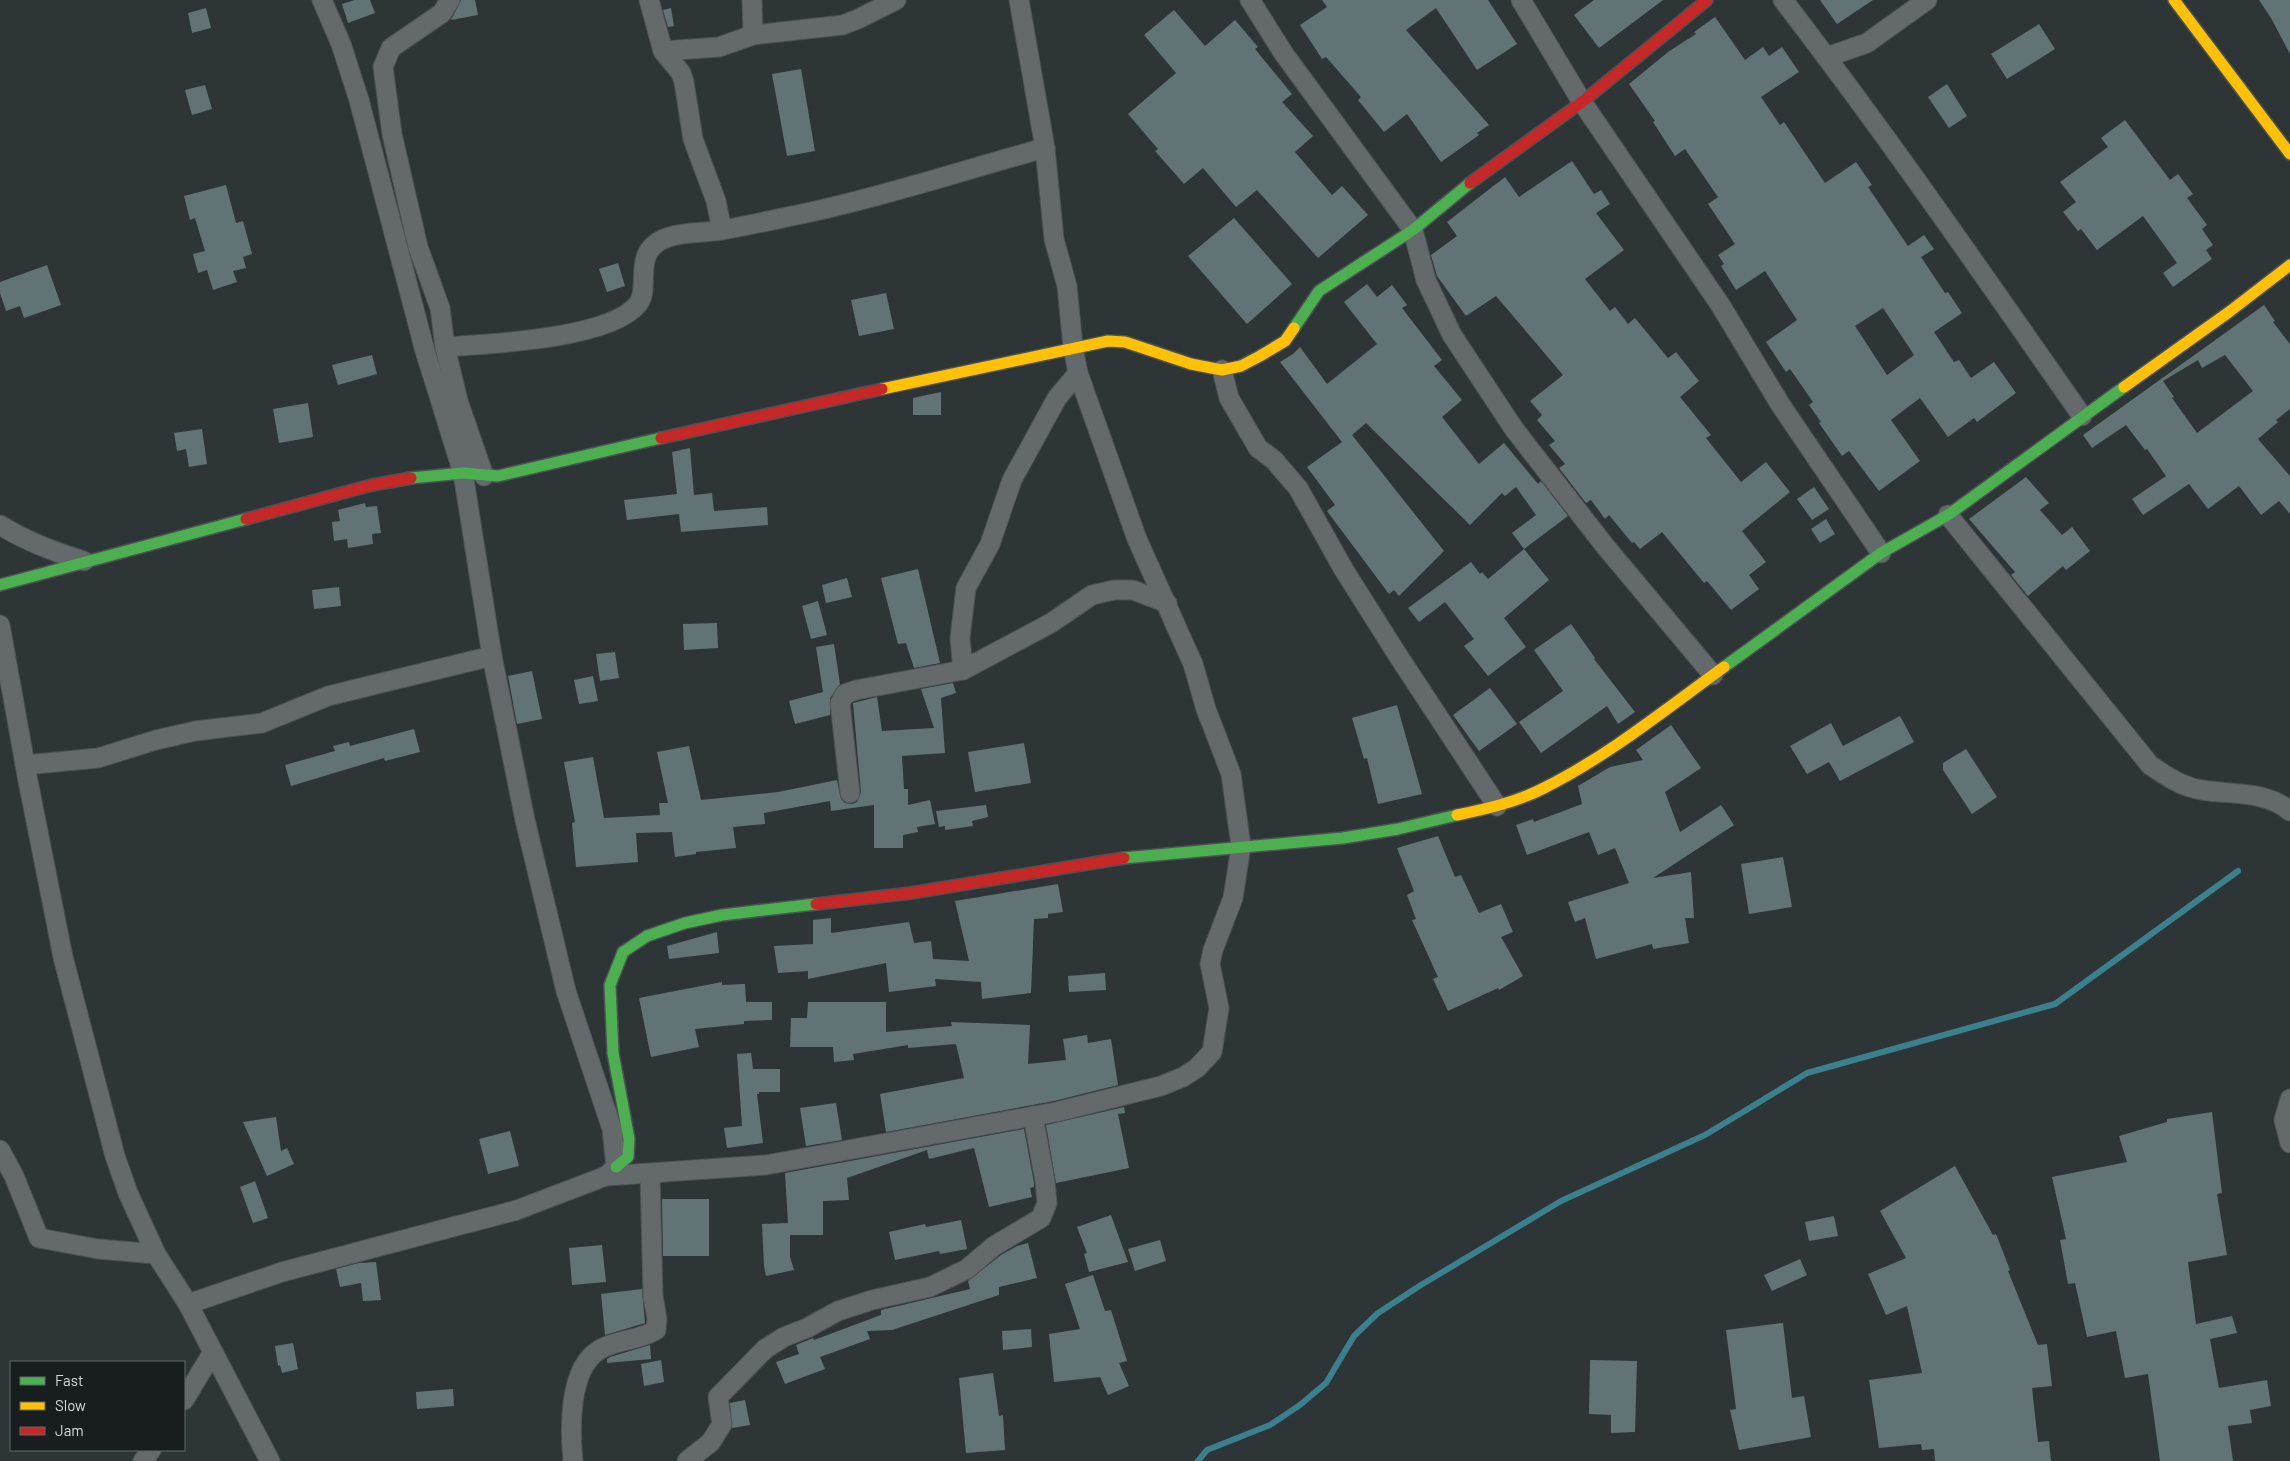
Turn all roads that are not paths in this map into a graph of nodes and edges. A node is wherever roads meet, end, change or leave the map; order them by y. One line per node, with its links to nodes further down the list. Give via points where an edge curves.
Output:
1 (322, 0): 27 (street, via 341,44 359,100 425,351)
2 (450, 0): 22 (street, via 442,14 391,48 383,67 404,192 418,247 440,308)
3 (649, 0): 14 (street)
4 (752, 0): 13 (street)
5 (896, 0): 13 (street, via 843,25)
6 (1019, 0): 17 (street)
7 (1250, 0): 20 (street, via 1284,54)
8 (1521, 0): 16 (street)
9 (1707, 0): 16 (main road)
10 (1783, 0): 15 (street)
11 (1927, 0): 15 (street, via 1867,43)
12 (2174, 0): 18 (main road)
13 (753, 35): 14 (street, via 719,47)
14 (663, 51): 19 (street, via 681,73 684,82 693,139 716,201)
15 (1827, 57): 26 (street)
16 (1582, 102): 20 (main road); 31 (street, via 1721,306 1780,404)
17 (1045, 148): 19 (street, via 872,198); 23 (street, via 1054,239 1067,286)
18 (2290, 154)
19 (722, 230): 22 (street, via 670,237 655,244 643,269 639,303 623,315 595,328 522,342)
20 (1413, 230): 24 (main road, via 1319,291 1285,341 1241,366); 38 (street, via 1426,280 1452,335 1514,429 1605,546)
21 (2290, 265): 26 (main road, via 2230,312)
22 (445, 347): 28 (street, via 458,401)
23 (1073, 347): 24 (main road, via 1108,341 1125,342 1191,364); 25 (street); 28 (main road, via 498,476)
24 (1222, 370): 41 (street, via 1229,398 1258,448 1274,460 1298,488 1396,654)
25 (1078, 372): 34 (street, via 1137,539); 37 (street, via 1057,398 1012,480 990,544 966,588 960,638)
26 (2082, 416): 29 (main road)
27 (463, 473): 28 (main road); 32 (main road, via 372,485); 36 (street)
28 (484, 476)
29 (1948, 515): 31 (main road); 42 (street, via 2150,766 2173,781 2200,790 2255,795 2281,804)
30 (0, 525): 32 (street, via 22,539)
31 (1881, 553): 38 (main road)
32 (86, 562): 33 (main road)
33 (0, 585)
34 (1167, 602): 37 (street, via 1133,590 1092,595 1051,623); 43 (street, via 1232,774)
35 (0, 625): 39 (street)
36 (492, 656): 39 (street, via 328,696 262,723 196,731 98,758); 48 (street, via 525,820 566,991 612,1129)
37 (962, 670): 40 (street, via 845,694 840,703)
38 (1714, 675): 41 (main road, via 1567,776)
39 (25, 766): 50 (street, via 63,957 113,1148 128,1193)
40 (850, 793)
41 (1497, 806): 43 (main road, via 1343,838)
42 (2290, 811)
43 (1241, 846): 45 (street, via 1233,898 1210,964 1219,1008 1212,1052 1198,1068 1161,1086); 48 (main road, via 1133,857 911,893 722,915 647,936 623,952 610,985 613,1053 629,1139 628,1157)
44 (2290, 1099): 46 (street, via 2284,1120)
45 (1033, 1116): 49 (street, via 766,1165); 56 (street, via 1047,1204 1041,1218 994,1246 967,1270 930,1287 838,1311 765,1349 718,1397 722,1424 711,1442)
46 (2290, 1143)
47 (0, 1150): 50 (street, via 39,1238 98,1249)
48 (611, 1172): 49 (street); 51 (street, via 517,1210 282,1272)
49 (650, 1174): 55 (street, via 656,1330 599,1349 587,1359 577,1384 573,1407 570,1430)
50 (156, 1254): 51 (street)
51 (188, 1304): 52 (street)
52 (213, 1352): 53 (street); 54 (street)
53 (185, 1398)
54 (270, 1461)
55 (573, 1461)
56 (687, 1461)

